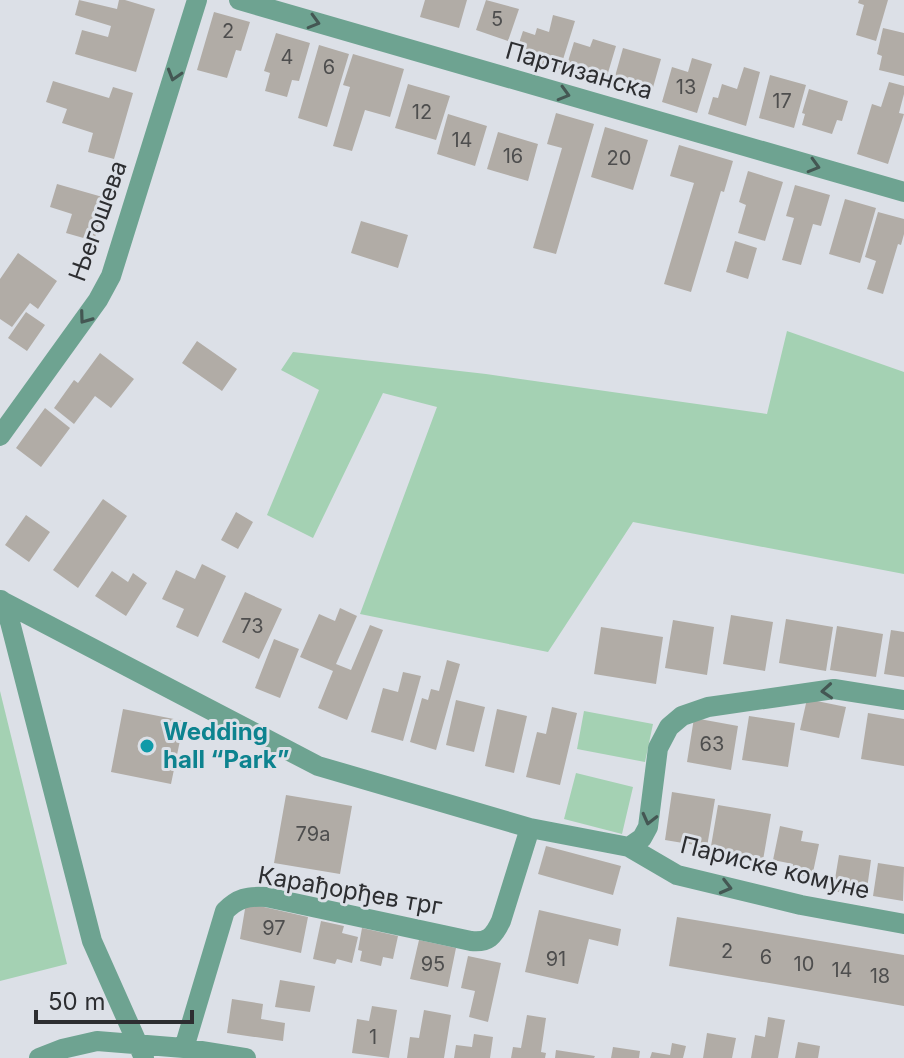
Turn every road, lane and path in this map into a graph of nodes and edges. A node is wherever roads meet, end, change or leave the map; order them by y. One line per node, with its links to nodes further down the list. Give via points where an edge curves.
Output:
1 (197, 0): 4 (street, Његошева, one-way to 4, via 111,276)
2 (239, 0): 3 (street, Партизанска, one-way to 3)
3 (904, 192)
4 (0, 436)
5 (1, 600): 7 (street, via 318,766); 11 (street, via 92,941)
6 (904, 700): 8 (street, one-way to 8, via 834,689 708,707 682,716 658,748 648,827)
7 (530, 828): 8 (street); 10 (street, Карађорђев трг, via 501,921 487,940 471,941 266,897 237,900 225,911)
8 (629, 847): 9 (street, Париске комуне, one-way to 9, via 677,875)
9 (904, 924)
10 (184, 1048): 11 (street); 13 (street)
11 (141, 1052): 12 (street, via 97,1041)
12 (46, 1057)
13 (246, 1058)

